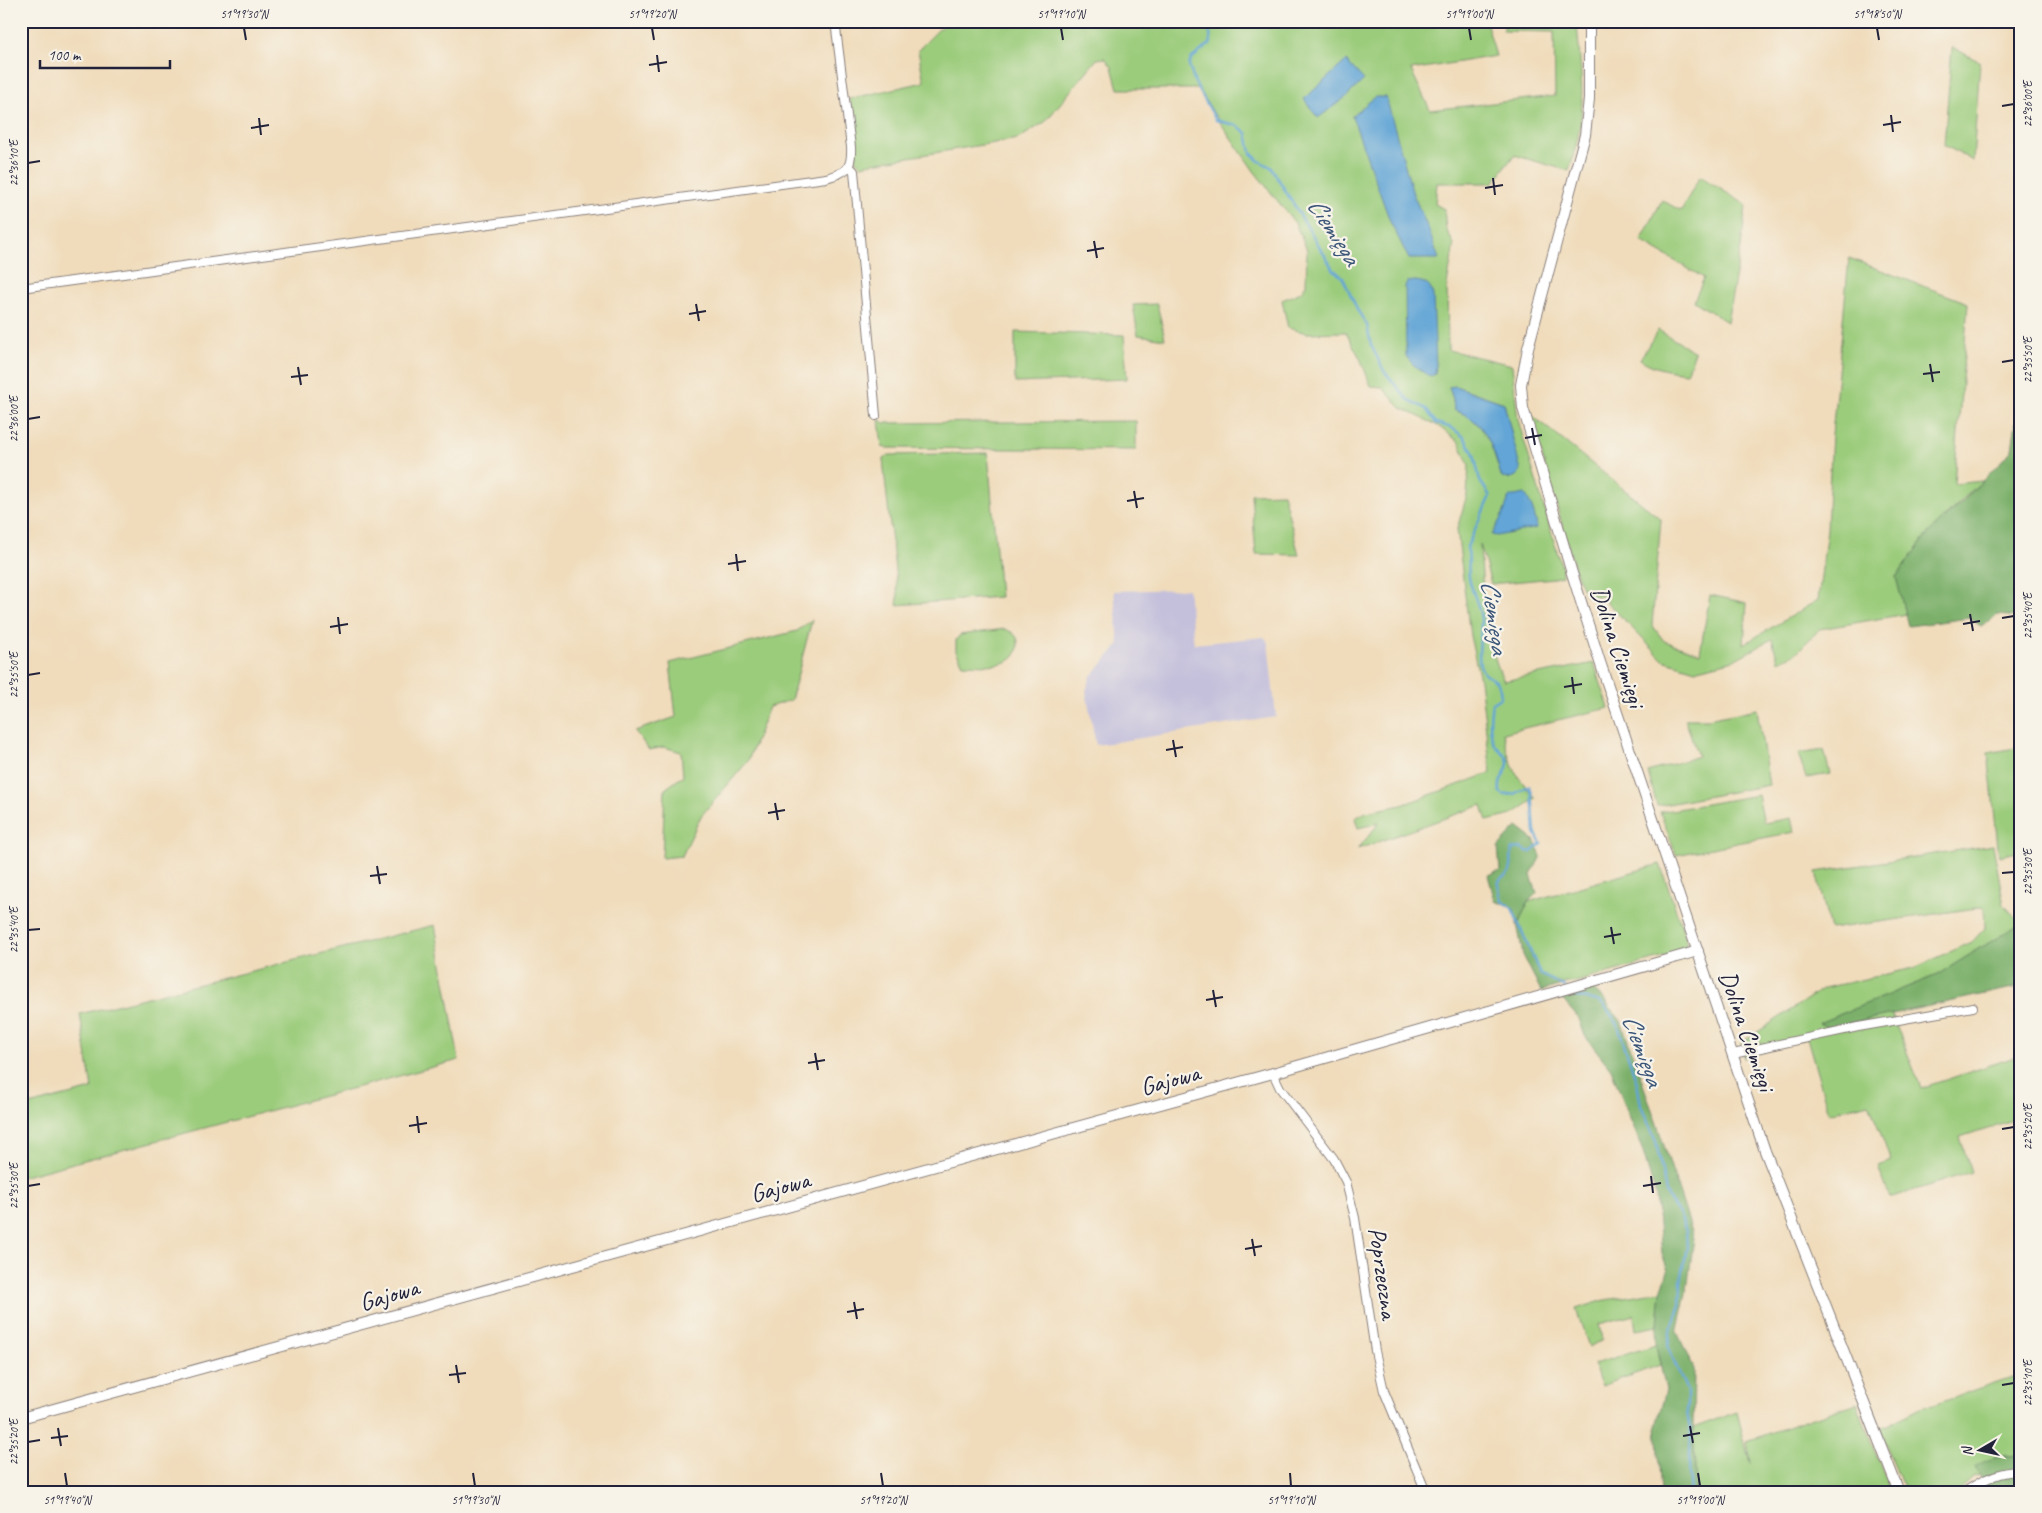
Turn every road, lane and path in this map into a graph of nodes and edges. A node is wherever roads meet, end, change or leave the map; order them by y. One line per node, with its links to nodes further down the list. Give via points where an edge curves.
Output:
1 (836, 21): 3 (street, via 851,147)
2 (1588, 21): 6 (street, Dolina Ciemięgi, via 1586,135 1528,348 1521,385 1522,400 1528,430 1573,577)
3 (849, 166): 4 (street, via 840,174 826,178); 5 (street, via 854,171)
4 (21, 288)
5 (876, 416)
6 (1698, 951): 8 (street, Dolina Ciemięgi); 9 (street, Gajowa)
7 (1973, 1008): 8 (street, via 1858,1027)
8 (1732, 1054): 13 (street, Dolina Ciemięgi, via 1772,1169)
9 (1273, 1073): 10 (street, Gajowa); 12 (street, Poprzeczna, via 1280,1088 1334,1159 1346,1182 1384,1391)
10 (21, 1418)
11 (2021, 1471): 14 (street, via 1999,1474)
12 (1426, 1492)
13 (1899, 1492)
14 (1965, 1492)

